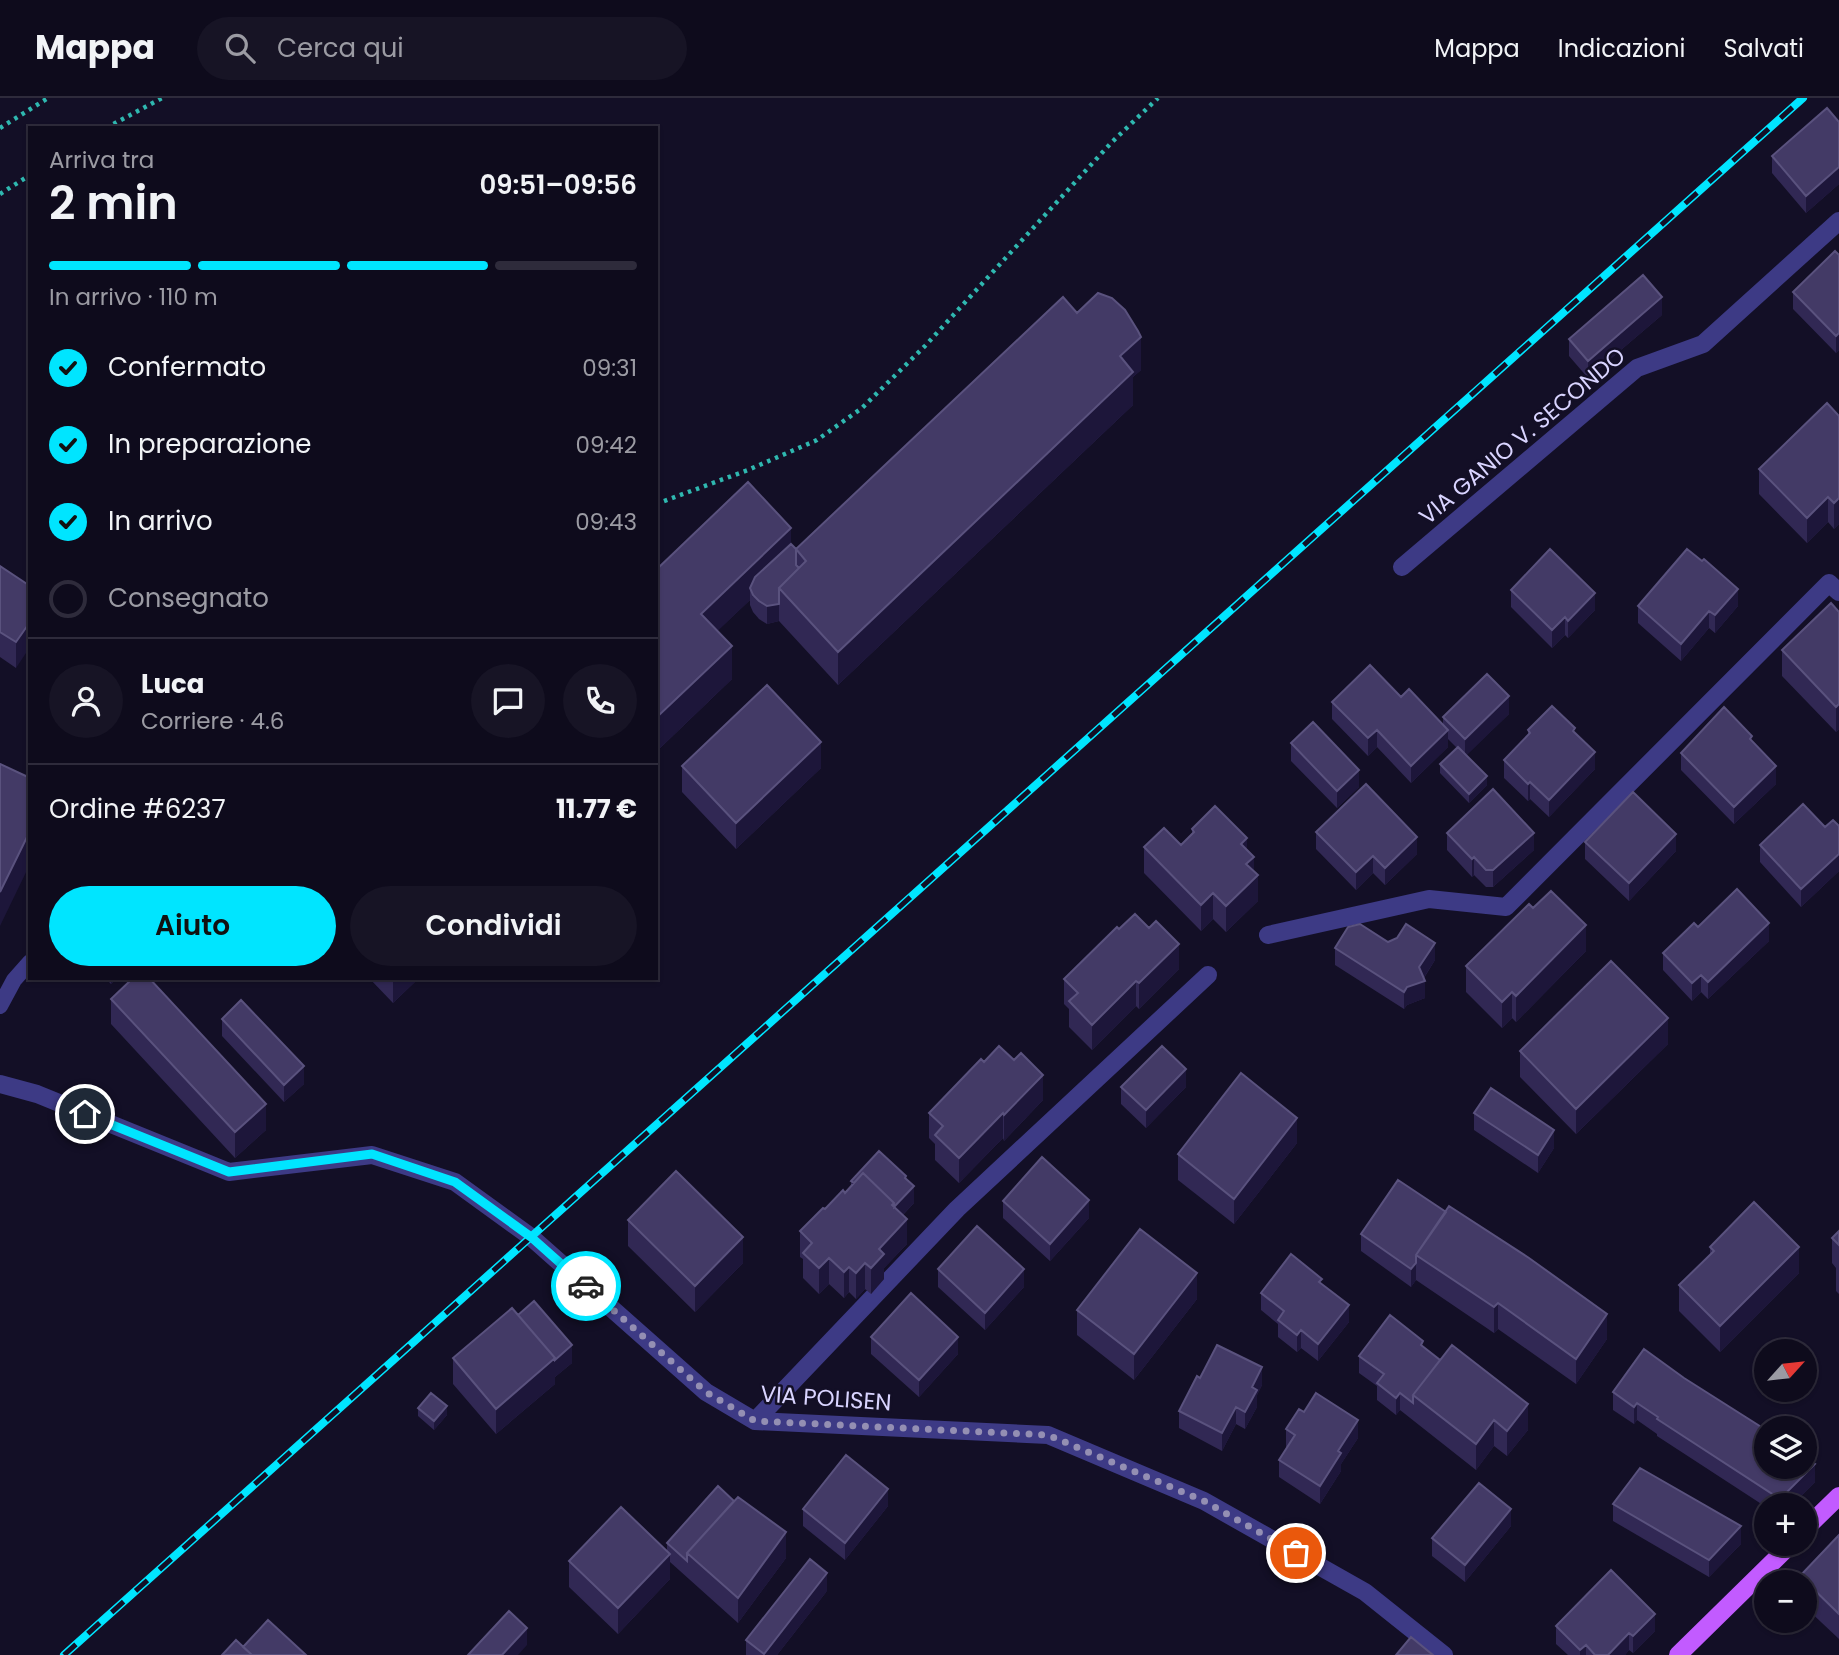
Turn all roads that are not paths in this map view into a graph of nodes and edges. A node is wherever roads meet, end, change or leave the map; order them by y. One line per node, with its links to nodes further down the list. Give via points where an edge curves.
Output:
1 (1839, 221): 2 (street, VIA GANIO V. SECONDO, via 1703,344 1637,368)
2 (1402, 567)
3 (1839, 592): 4 (street, via 1829,583 1506,907 1429,899)
4 (1268, 935)
5 (28, 964): 7 (lane)
6 (1208, 975): 9 (street, via 957,1209)
7 (0, 1006)
8 (0, 1084): 9 (street, VIA POLISEN, via 37,1094 229,1172 372,1154 455,1182 531,1237 706,1392)
9 (755, 1421): 13 (street, VIA POLISEN, via 1048,1435 1204,1501 1365,1592)
10 (1839, 1496): 11 (main road)
11 (1817, 1517)
12 (1779, 1556): 14 (main road)
13 (1444, 1655)
14 (1678, 1655)

